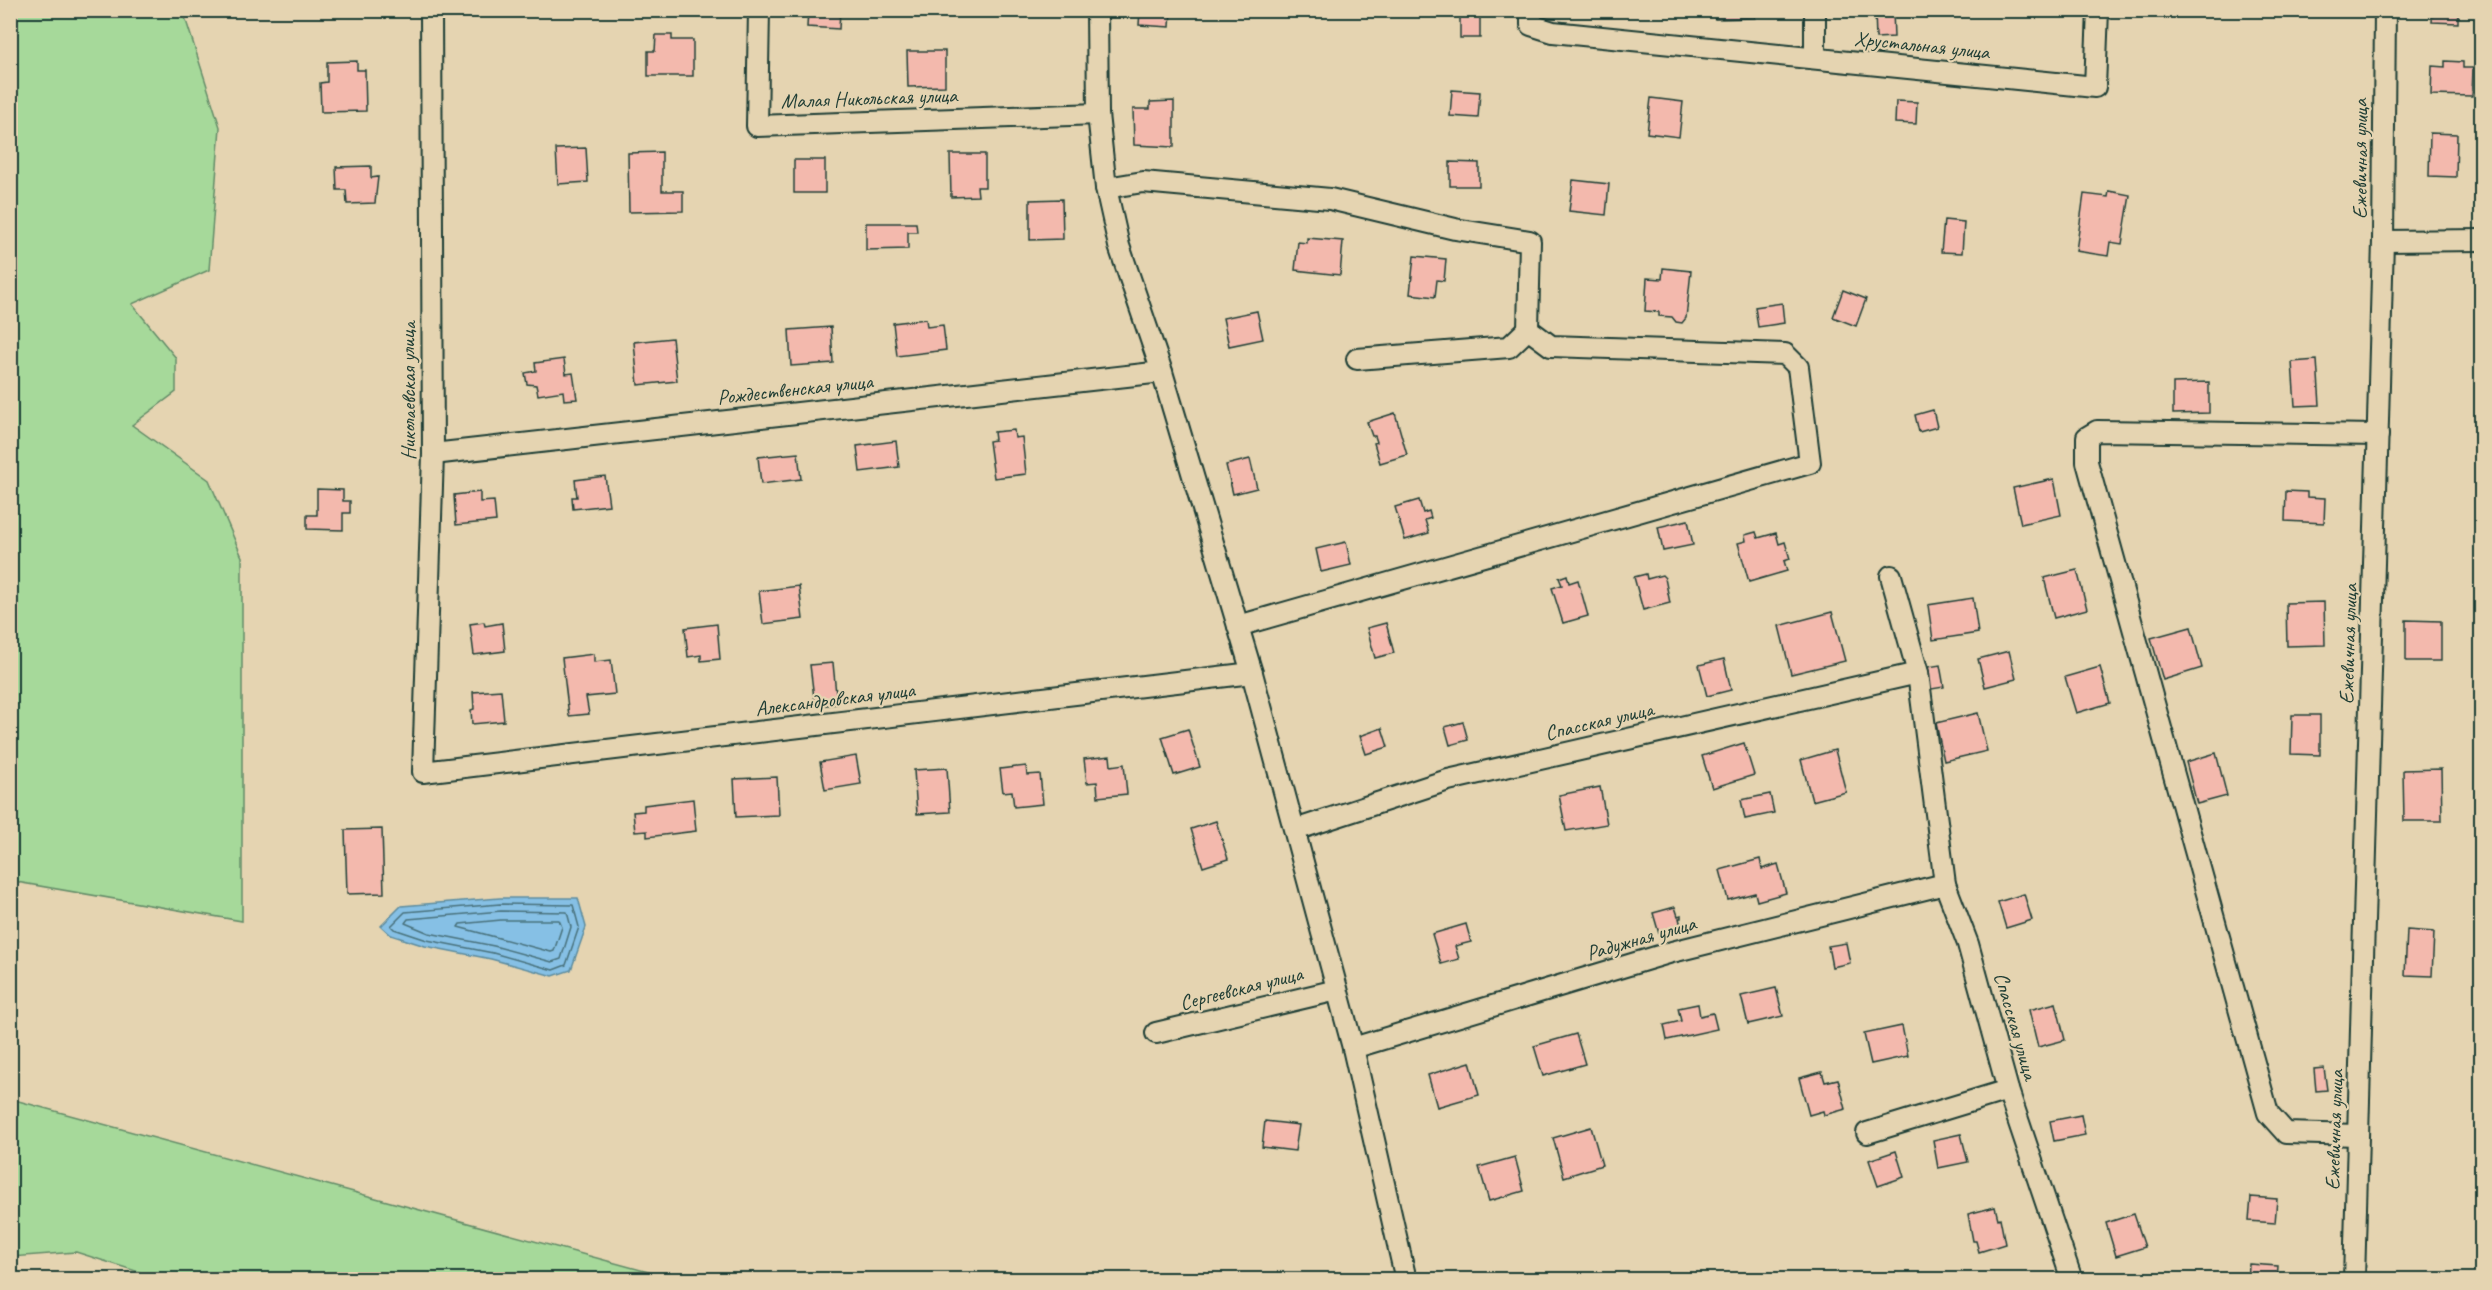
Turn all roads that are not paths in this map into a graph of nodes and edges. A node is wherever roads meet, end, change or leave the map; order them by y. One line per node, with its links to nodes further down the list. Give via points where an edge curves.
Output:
1 (431, 10): 17 (street, Николаевская улица)
2 (759, 10): 9 (street, Малая Никольская улица, via 757,126)
3 (1097, 10): 9 (street)
4 (1815, 10): 8 (street)
5 (2097, 10): 8 (street, Хрустальная улица, via 2095,87)
6 (2385, 10): 12 (street, Ежевичная улица)
7 (1531, 18): 8 (street, Хрустальная улица, via 1553,32)
8 (1815, 58)
9 (1098, 114): 10 (street)
10 (1106, 188): 13 (street, via 1143,182 1330,199 1455,229 1530,241); 15 (street, via 1119,246)
11 (2481, 240): 12 (street)
12 (2383, 241): 16 (street, Ежевичная улица)
13 (1528, 329): 14 (street, via 1509,347); 19 (street, via 1551,346 1785,354 1798,367 1810,463)
14 (1357, 359)
15 (1162, 372): 17 (street, Рождественская улица); 19 (street)
16 (2378, 435): 30 (street, Ежевичная улица); 30 (street, via 2097,431 2087,437 2087,462 2268,1113 2286,1132)
17 (433, 454): 22 (street, Николаевская улица)
18 (1891, 576): 21 (street, Спасская улица)
19 (1238, 626): 20 (street)
20 (1252, 673): 22 (street, Александровская улица); 23 (street)
21 (1918, 673): 23 (street, Спасская улица, via 1448,780); 24 (street, Спасская улица)
22 (423, 772)
23 (1295, 830): 25 (street)
24 (1945, 884): 27 (street, Радужная улица, via 1672,952); 28 (street, Спасская улица, via 1968,944)
25 (1337, 990): 26 (street, Сергеевская улица); 27 (street)
26 (1156, 1033)
27 (1353, 1048): 31 (street)
28 (2008, 1090): 29 (street); 32 (street, Спасская улица)
29 (1867, 1133)
30 (2358, 1135): 33 (street, Ежевичная улица)
31 (1406, 1280)
32 (2072, 1280)
33 (2354, 1280)

